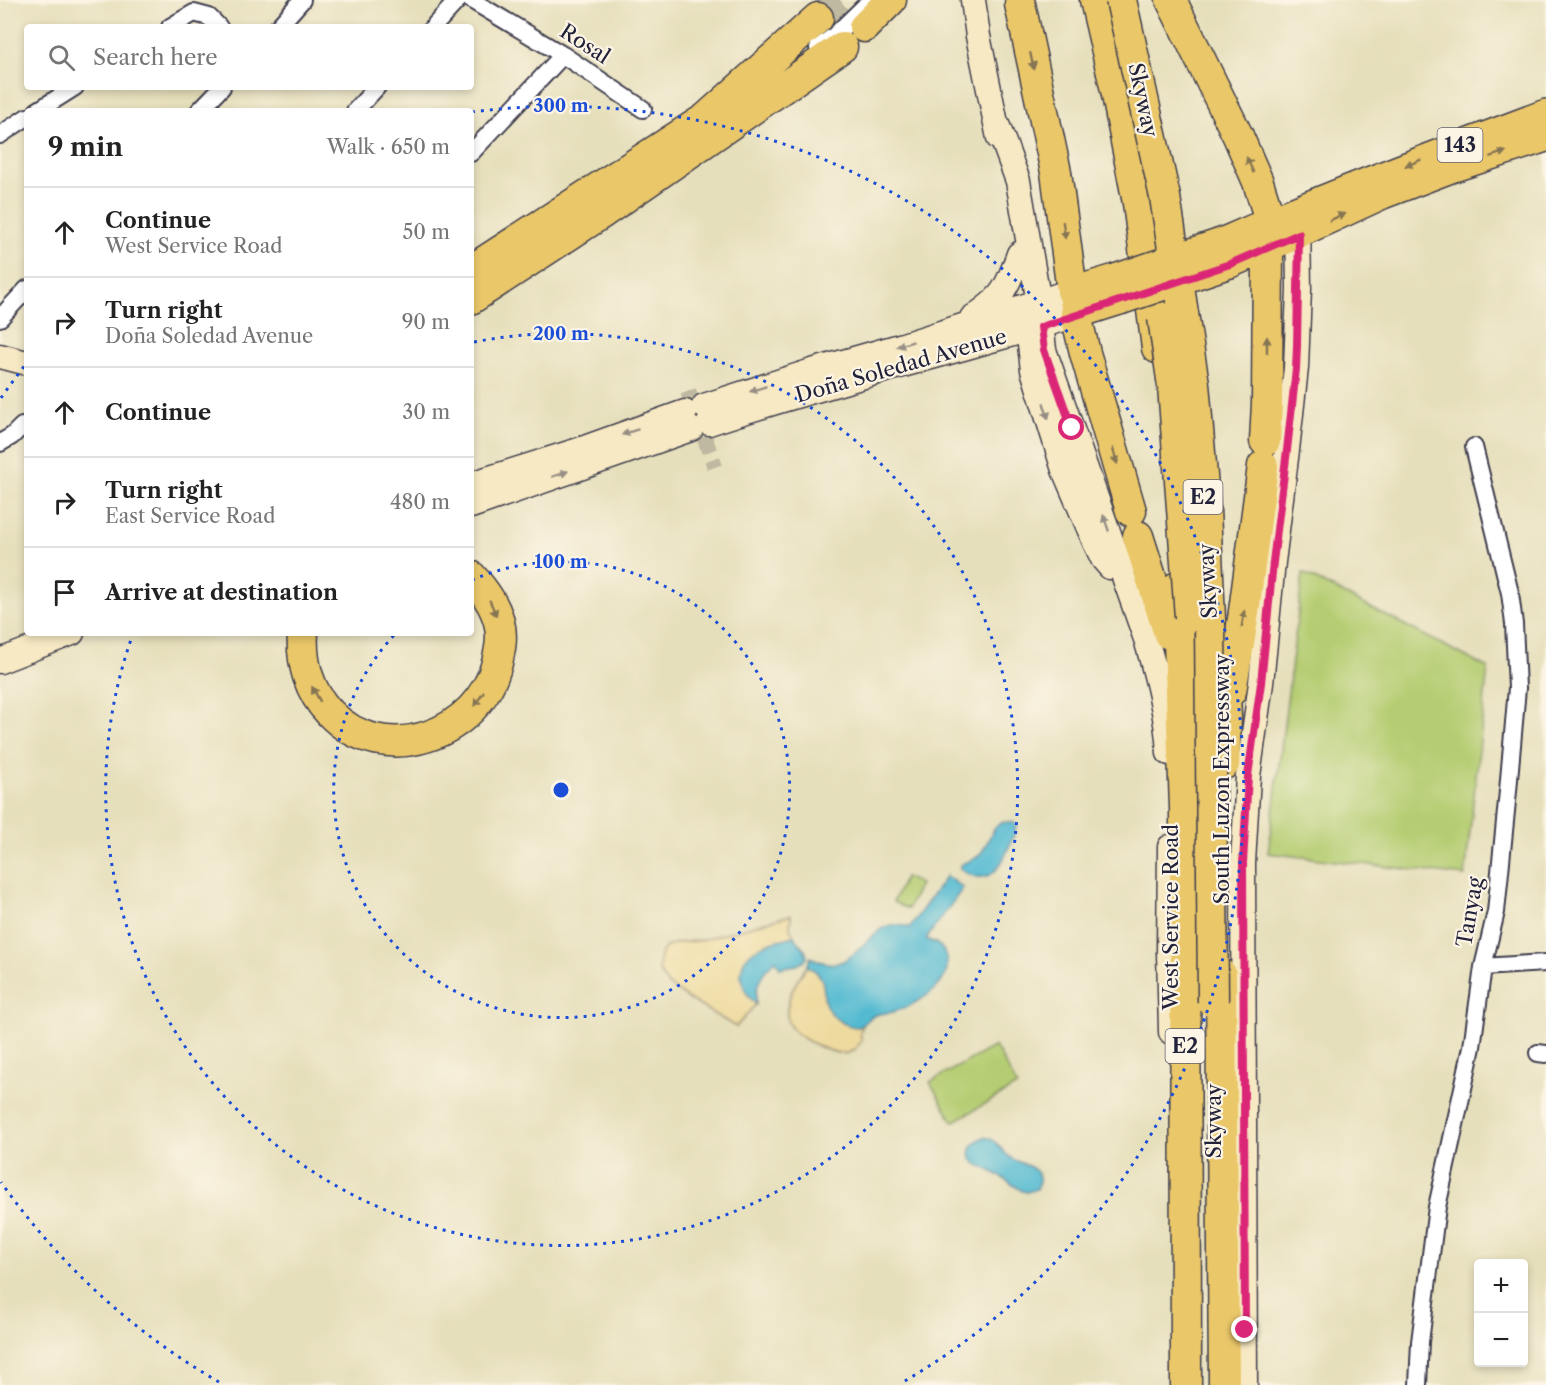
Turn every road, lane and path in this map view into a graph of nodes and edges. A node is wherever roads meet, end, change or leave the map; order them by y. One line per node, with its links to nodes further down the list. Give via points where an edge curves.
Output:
1 (302, 0): 16 (street)
2 (458, 0): 17 (street)
3 (471, 0): 19 (street, Rosal)
4 (891, 0): 12 (highway)
5 (973, 0): 29 (main road, West Service Road)
6 (1095, 0): 58 (highway, South Luzon Expressway / E2, via 1138,203 1163,388)
7 (1103, 0): 64 (highway, Skyway / E2, bridge, via 1146,201 1173,386 1190,617)
8 (1121, 0): 65 (highway, Skyway / E2, bridge, via 1165,197 1194,384 1204,510 1210,619)
9 (1132, 0): 59 (highway, South Luzon Expressway / E2, via 1177,193 1205,384)
10 (1171, 0): 34 (highway, one-way to 10, via 1258,182)
11 (1020, 4): 42 (highway, one-way to 42, via 1056,172)
12 (864, 9): 36 (street, via 692,144)
13 (818, 18): 37 (highway, via 706,118)
14 (175, 24): 15 (street, via 194,13 209,17)
15 (216, 24)
16 (281, 24)
17 (436, 24)
18 (843, 47): 41 (highway, via 602,214)
19 (563, 56): 26 (street, Rosal); 32 (street)
20 (70, 90): 23 (street)
21 (219, 90): 24 (street)
22 (374, 90): 25 (street)
23 (42, 108)
24 (202, 108)
25 (358, 108)
26 (642, 109)
27 (1546, 113): 33 (main road, 143, one-way to 33, via 1451,148)
28 (24, 119): 30 (street)
29 (997, 124): 35 (main road, West Service Road); 43 (main road, West Service Road, via 1018,181)
30 (0, 135)
31 (1546, 138): 33 (main road, 143, one-way to 31)
32 (474, 150)
33 (1298, 222): 34 (main road, 143); 67 (main road, via 1296,369 1248,776 1243,863)
34 (1269, 234): 42 (main road, Doña Soledad Avenue, bridge, via 1225,253); 59 (highway, one-way to 34, via 1264,453)
35 (1019, 254): 43 (main road, West Service Road); 45 (main road, via 1002,293)
36 (509, 257): 38 (street); 39 (street)
37 (474, 268)
38 (474, 278)
39 (474, 286)
40 (24, 293): 44 (street)
41 (474, 297)
42 (1074, 303): 43 (main road, Doña Soledad Avenue); 58 (highway, one-way to 58, via 1085,353 1175,652)
43 (1034, 316): 45 (main road, Doña Soledad Avenue); 48 (main road, Doña Soledad Avenue, via 911,364); 62 (main road, West Service Road, via 1033,370 1064,470 1103,559 1133,598 1168,726)
44 (0, 318)
45 (956, 328): 48 (main road, Doña Soledad Avenue, one-way to 48, via 812,371)
46 (0, 356): 47 (main road)
47 (24, 362)
48 (697, 418): 52 (main road, Doña Soledad Avenue, one-way to 52); 53 (main road, Doña Soledad Avenue, one-way to 48)
49 (24, 426): 50 (street)
50 (0, 443)
51 (1474, 447): 61 (street, Tanyag, via 1510,593 1517,688 1496,912)
52 (474, 483)
53 (474, 505)
54 (474, 580): 56 (highway, one-way to 56, via 488,597 499,622 501,645 493,677 472,709 429,736 389,741 353,731 335,718 315,695 304,662)
55 (64, 636): 57 (main road)
56 (303, 636)
57 (0, 661)
58 (1182, 708): 63 (highway, South Luzon Expressway / E2)
59 (1226, 718): 66 (highway, South Luzon Expressway / E2, via 1221,809)
60 (1546, 963): 61 (street)
61 (1484, 967): 68 (street, Tanyag, via 1472,1047 1437,1207)
62 (1171, 1385)
63 (1186, 1385)
64 (1199, 1385)
65 (1215, 1385)
66 (1224, 1385)
67 (1245, 1385)
68 (1418, 1385)

